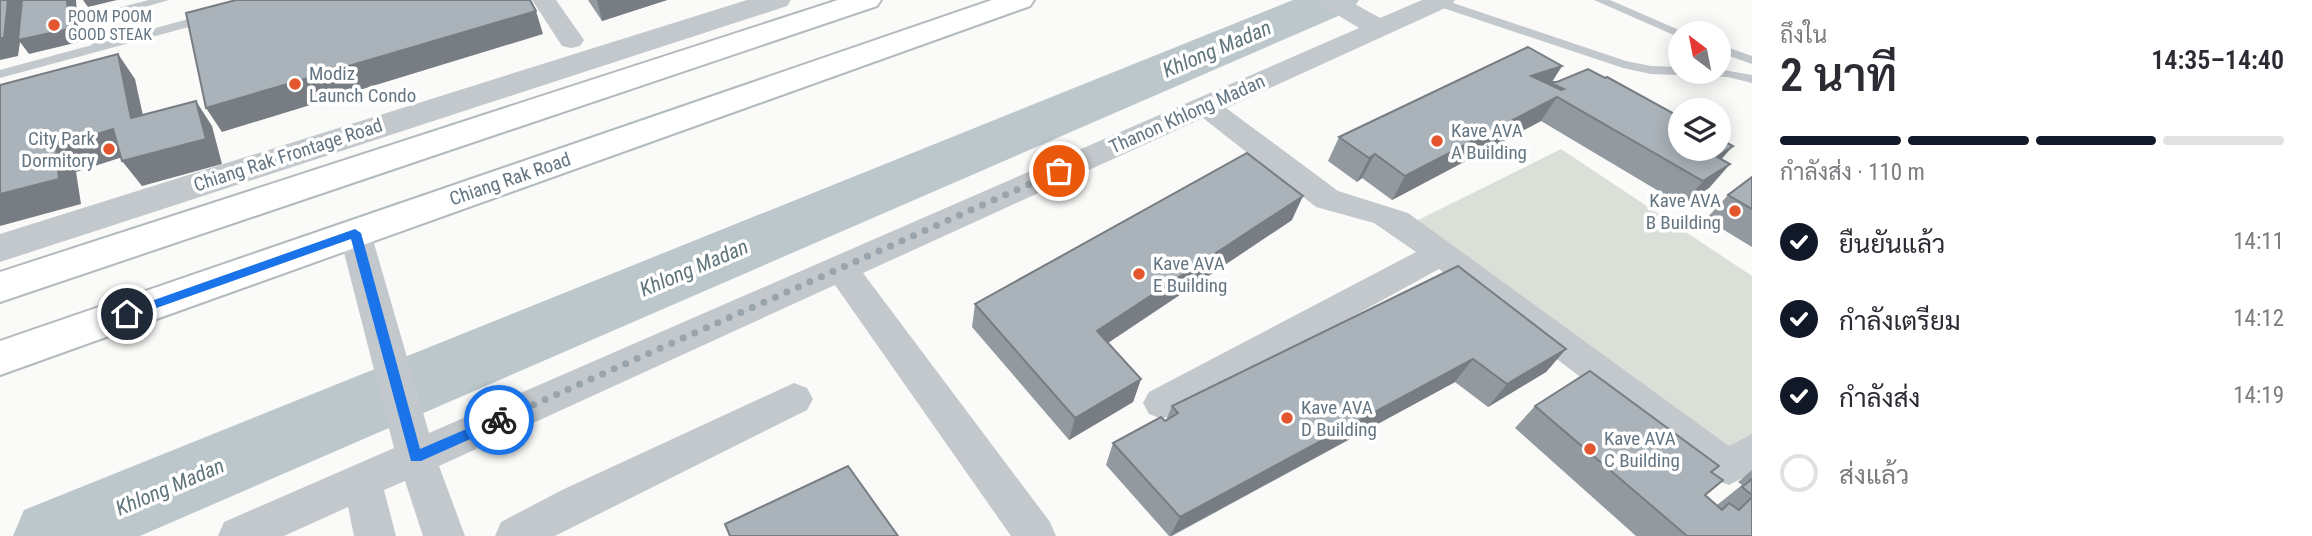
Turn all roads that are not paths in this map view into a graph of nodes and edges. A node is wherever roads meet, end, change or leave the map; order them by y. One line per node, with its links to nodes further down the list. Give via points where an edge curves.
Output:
1 (163, 0): 12 (lane, via 97,17)
2 (544, 0): 13 (street)
3 (776, 0): 13 (street, Chiang Rak Frontage Road)
4 (867, 0): 22 (main road)
5 (1020, 0): 23 (main road, Chiang Rak Road)
6 (1330, 0): 10 (street)
7 (1600, 0): 11 (lane)
8 (1441, 1): 10 (street, Thanon Khlong Madan); 16 (lane, via 1623,64)
9 (219, 15): 12 (lane)
10 (1372, 24): 20 (street, Thanon Khlong Madan)
11 (1668, 28)
12 (98, 48): 17 (lane)
13 (578, 50): 21 (street, Chiang Rak Frontage Road)
14 (1731, 53): 15 (lane)
15 (1752, 60)
16 (1668, 71)
17 (0, 74)
18 (1731, 75): 19 (lane)
19 (1752, 79)
20 (1205, 106): 26 (street, via 1328,199 1385,215); 27 (street, Thanon Khlong Madan)
21 (223, 176): 24 (lane, via 220,167); 25 (street, Chiang Rak Frontage Road)
22 (207, 219): 28 (main road); 29 (main road)
23 (355, 233): 30 (main road, Chiang Rak Road); 33 (street)
24 (0, 236)
25 (0, 248)
26 (1441, 253): 32 (street); 34 (street, via 1729,468)
27 (841, 268): 33 (street, Thanon Khlong Madan); 40 (street)
28 (0, 273)
29 (0, 287)
30 (0, 358)
31 (794, 399): 39 (street)
32 (1162, 403)
33 (413, 446): 35 (street, Thanon Khlong Madan); 38 (street)
34 (1752, 451)
35 (362, 482): 36 (street, Thanon Khlong Madan); 37 (street)
36 (239, 536)
37 (375, 536)
38 (444, 536)
39 (516, 536)
40 (1035, 536)

